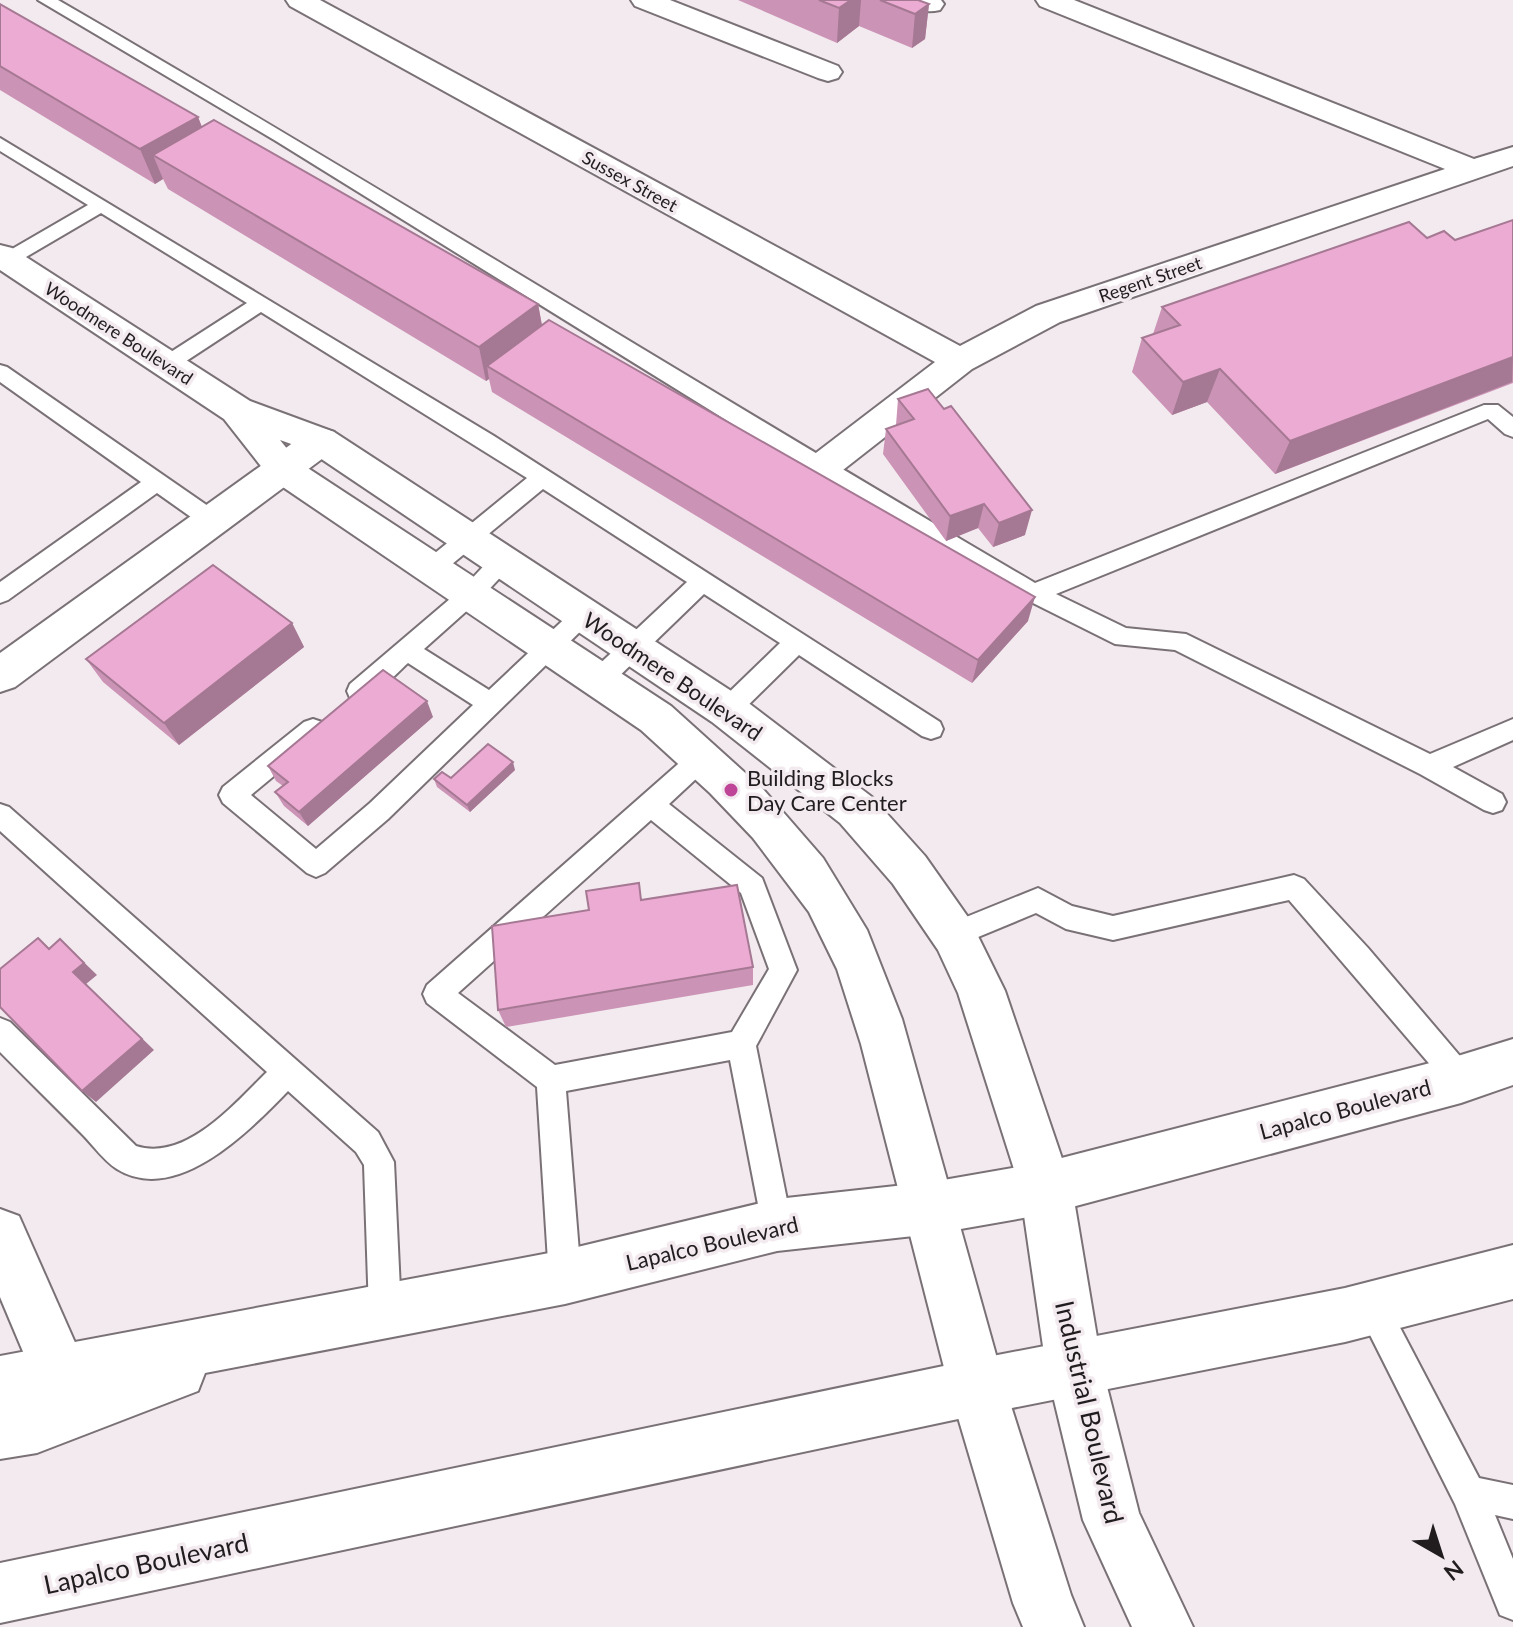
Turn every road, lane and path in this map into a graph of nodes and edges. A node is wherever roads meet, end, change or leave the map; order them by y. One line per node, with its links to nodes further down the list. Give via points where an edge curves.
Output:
1 (46, 0): 18 (lane, via 282,137)
2 (300, 0): 12 (street, Sussex Street)
3 (645, 0): 5 (street)
4 (1050, 0): 8 (street)
5 (828, 72)
6 (0, 143): 9 (lane)
7 (1513, 156): 8 (street, Regent Street)
8 (1472, 169): 12 (street, Regent Street, via 1048,314)
9 (101, 205): 10 (lane); 11 (lane)
10 (3, 257): 13 (street, Woodmere Boulevard)
11 (261, 303): 13 (lane); 20 (lane)
12 (960, 361): 18 (street, Regent Street)
13 (167, 364): 15 (street, Woodmere Boulevard)
14 (0, 372): 21 (lane)
15 (237, 410): 17 (street, Woodmere Boulevard); 19 (street, Woodmere Boulevard)
16 (1513, 429): 27 (lane, via 1491,410)
17 (321, 441): 19 (street); 23 (street, Woodmere Boulevard)
18 (821, 468): 27 (lane)
19 (284, 470): 22 (street); 24 (street, Woodmere Boulevard)
20 (543, 477): 23 (lane); 25 (lane)
21 (157, 482): 22 (lane); 28 (lane)
22 (213, 521): 34 (street)
23 (485, 550): 24 (lane); 26 (lane); 29 (street, Woodmere Boulevard)
24 (432, 568): 26 (street, Woodmere Boulevard)
25 (704, 580): 30 (lane); 32 (lane)
26 (472, 593): 31 (street, Woodmere Boulevard); 33 (lane)
27 (1033, 593): 41 (lane, via 1123,637 1178,641)
28 (0, 594)
29 (583, 615): 31 (lane); 32 (street, Woodmere Boulevard)
30 (797, 642): 37 (lane); 38 (lane)
31 (549, 644): 35 (street, Woodmere Boulevard); 36 (lane)
32 (633, 646): 35 (lane); 37 (street, Woodmere Boulevard)
33 (408, 651): 36 (lane); 36 (lane, via 232,795 316,865)
34 (0, 675)
35 (601, 678): 40 (street, Woodmere Boulevard)
36 (491, 704)
37 (727, 710): 45 (street, Woodmere Boulevard, via 856,810 909,870)
38 (931, 729)
39 (1513, 729): 41 (lane)
40 (703, 757): 43 (lane); 53 (street, Woodmere Boulevard, via 792,853 855,953 878,1015)
41 (1429, 766): 42 (lane)
42 (1493, 802)
43 (650, 804): 47 (lane, via 752,886 783,970); 51 (lane, via 437,994)
44 (0, 815): 49 (lane)
45 (954, 935): 50 (lane, via 1038,900 1066,917 1113,928 1294,887 1335,927); 52 (street, Woodmere Boulevard, via 981,991)
46 (0, 1032): 49 (lane, via 127,1158 144,1166 168,1163 201,1147)
47 (741, 1044): 51 (lane); 54 (lane)
48 (1513, 1062): 50 (street, Lapalco Boulevard)
49 (288, 1071): 59 (lane, via 367,1142 379,1162)
50 (1461, 1079): 52 (street, Lapalco Boulevard)
51 (551, 1080): 57 (lane)
52 (1046, 1188): 53 (street, Lapalco Boulevard); 61 (street, Industrial Boulevard)
53 (932, 1208): 54 (street, Lapalco Boulevard); 64 (street)
54 (777, 1225): 57 (street, Lapalco Boulevard)
55 (0, 1235): 62 (street)
56 (1513, 1272): 58 (street, Lapalco Boulevard)
57 (565, 1277): 59 (street, Lapalco Boulevard)
58 (1373, 1308): 61 (street, Lapalco Boulevard); 66 (lane)
59 (385, 1311): 60 (street, Lapalco Boulevard)
60 (281, 1331): 62 (street, Lapalco Boulevard); 65 (street, via 37,1425)
61 (1074, 1367): 64 (street, Lapalco Boulevard); 71 (street, Industrial Boulevard, via 1112,1520)
62 (60, 1372): 63 (street, Lapalco Boulevard)
63 (0, 1384)
64 (977, 1387): 68 (street, Lapalco Boulevard); 70 (street)
65 (0, 1431)
66 (1468, 1493): 67 (lane); 69 (lane)
67 (1513, 1502)
68 (0, 1593)
69 (1513, 1602)
70 (1054, 1627)
71 (1163, 1627)

